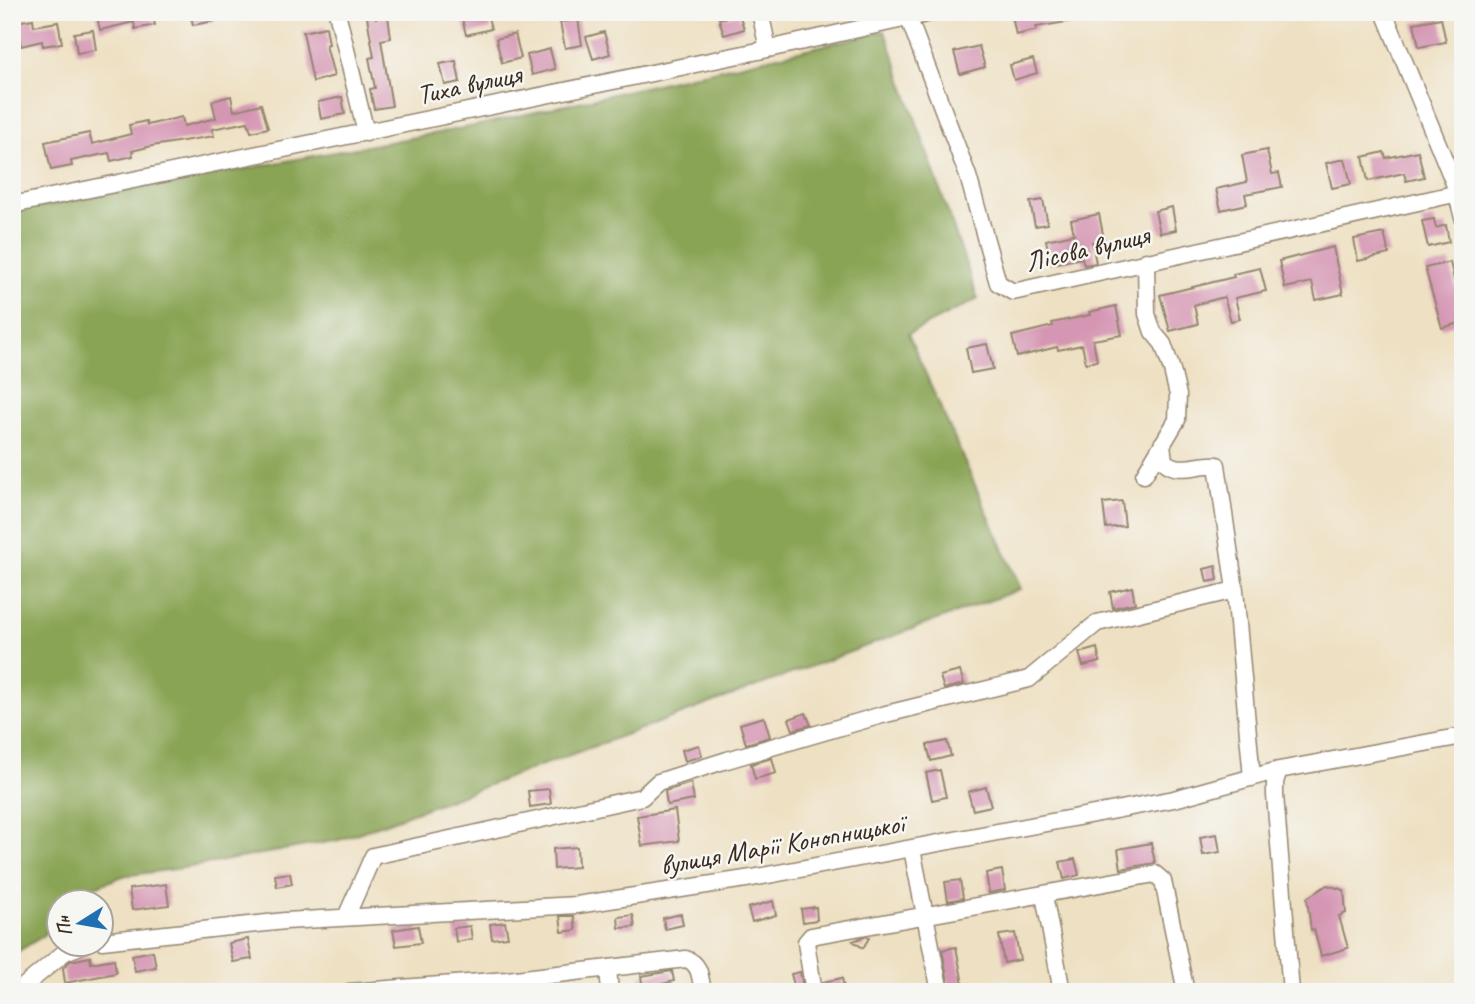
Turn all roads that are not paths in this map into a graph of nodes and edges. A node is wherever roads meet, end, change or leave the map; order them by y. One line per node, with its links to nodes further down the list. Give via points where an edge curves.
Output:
1 (337, 12): 7 (street)
2 (760, 12): 6 (street)
3 (935, 12): 5 (street, Тиха вулиця)
4 (1384, 12): 8 (street)
5 (909, 19): 6 (street, Тиха вулиця); 11 (street, Лісова вулиця, via 968,176 998,283 1013,292)
6 (768, 49): 7 (street, Тиха вулиця)
7 (366, 132): 9 (street, Тиха вулиця)
8 (1458, 194): 10 (street); 11 (street, Лісова вулиця)
9 (12, 205)
10 (1463, 218)
11 (1146, 261): 12 (street, via 1147,314 1163,344 1178,395 1177,420)
12 (1162, 444): 13 (street); 14 (street, via 1164,461 1170,467 1217,465)
13 (1144, 475)
14 (1236, 590): 17 (street); 21 (street, via 1097,623 1029,679 727,760 659,782 642,797 373,856)
15 (1463, 736): 16 (street, вулиця Марії Конопницької)
16 (1279, 771): 17 (street, вулиця Марії Конопницької); 33 (street, via 1275,794)
17 (1252, 778): 18 (street, вулиця Марії Конопницької, via 1174,799)
18 (912, 849): 20 (street); 21 (street, вулиця Марії Конопницької, via 578,905)
19 (1044, 895): 20 (street); 31 (street); 32 (street, via 1155,874 1160,877)
20 (926, 916): 29 (street, via 811,936 806,942); 30 (street)
21 (346, 917): 22 (street, вулиця Марії Конопницької)
22 (116, 940)
23 (58, 958): 25 (street)
24 (608, 968): 26 (street); 27 (street); 28 (street, via 686,959 696,965)
25 (17, 992)
26 (349, 992)
27 (610, 992)
28 (703, 992)
29 (814, 992)
30 (940, 992)
31 (1062, 992)
32 (1186, 992)
33 (1291, 992)

